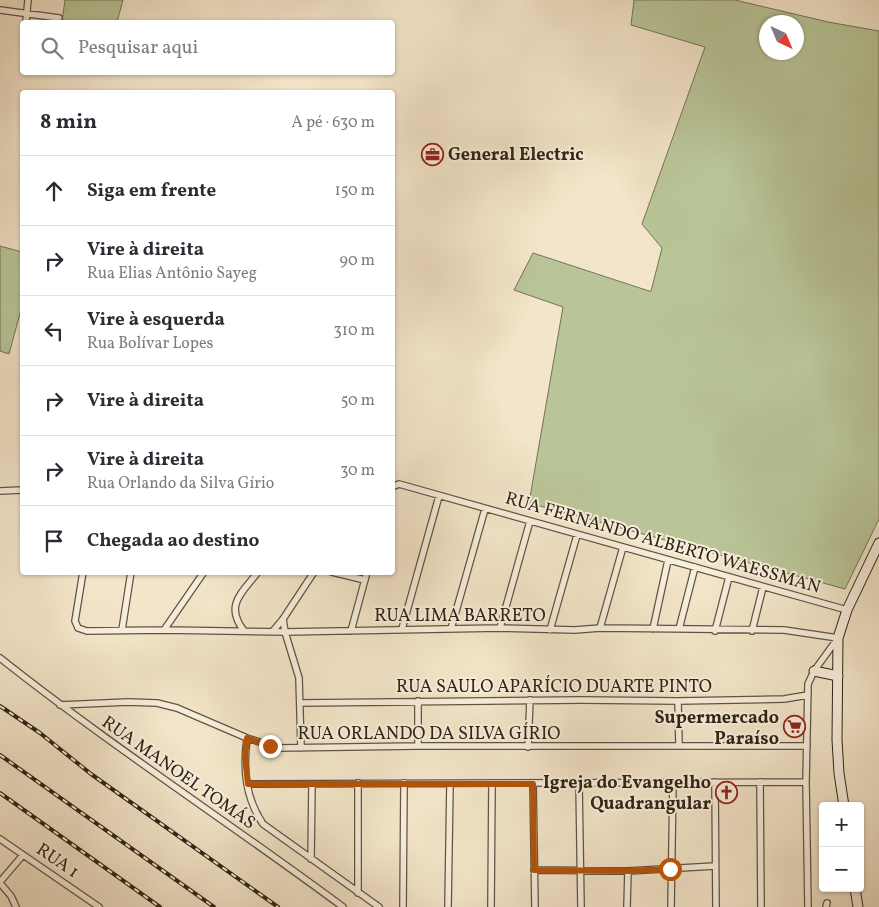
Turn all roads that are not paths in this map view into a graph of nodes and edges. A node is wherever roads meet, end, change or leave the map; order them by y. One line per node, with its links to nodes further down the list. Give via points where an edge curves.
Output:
1 (28, 0): 3 (street)
2 (0, 10): 3 (street)
3 (27, 14): 4 (street); 5 (street)
4 (59, 18)
5 (26, 20)
6 (395, 486): 9 (street, RUA FERNANDO ALBERTO WAESSMAN, via 399,484)
7 (0, 490): 8 (street)
8 (20, 490)
9 (439, 496): 10 (street, RUA FERNANDO ALBERTO WAESSMAN); 32 (street)
10 (485, 509): 11 (street, RUA FERNANDO ALBERTO WAESSMAN); 33 (street)
11 (530, 521): 12 (street, RUA FERNANDO ALBERTO WAESSMAN); 30 (street)
12 (577, 535): 14 (street, RUA FERNANDO ALBERTO WAESSMAN); 40 (street)
13 (879, 543): 27 (street)
14 (623, 547): 15 (street, RUA FERNANDO ALBERTO WAESSMAN); 31 (street)
15 (668, 560): 16 (street, RUA FERNANDO ALBERTO WAESSMAN); 34 (street)
16 (694, 567): 24 (street, RUA FERNANDO ALBERTO WAESSMAN); 35 (street)
17 (83, 575): 36 (street, RUA LIMA BARRETO, via 75,621 78,628)
18 (131, 575): 36 (street)
19 (202, 575): 37 (street)
20 (256, 575): 29 (street, via 235,603)
21 (312, 575): 28 (street)
22 (344, 575): 25 (street)
23 (366, 575): 25 (street)
24 (729, 577): 26 (street, RUA FERNANDO ALBERTO WAESSMAN); 41 (street)
25 (365, 580): 43 (street)
26 (763, 587): 27 (street, RUA FERNANDO ALBERTO WAESSMAN); 44 (street)
27 (847, 610): 46 (street)
28 (283, 618): 42 (street); 45 (street)
29 (238, 622): 38 (street); 39 (street)
30 (500, 628): 33 (street, RUA LIMA BARRETO); 40 (street, RUA LIMA BARRETO)
31 (600, 628): 34 (street, RUA LIMA BARRETO); 40 (street, RUA LIMA BARRETO)
32 (402, 629): 33 (street, RUA LIMA BARRETO); 43 (street, RUA LIMA BARRETO)
33 (451, 629)
34 (653, 629): 35 (street, RUA LIMA BARRETO)
35 (679, 629): 41 (street, RUA LIMA BARRETO)
36 (122, 630): 37 (street, RUA LIMA BARRETO)
37 (164, 630): 38 (street, RUA LIMA BARRETO)
38 (235, 630): 39 (street, RUA LIMA BARRETO)
39 (244, 630): 42 (street, RUA LIMA BARRETO)
40 (550, 630)
41 (715, 630): 44 (street, RUA LIMA BARRETO)
42 (273, 631): 45 (street, RUA LIMA BARRETO)
43 (351, 631): 45 (street, RUA LIMA BARRETO)
44 (752, 631): 46 (street, RUA LIMA BARRETO, via 784,630)
45 (285, 632): 54 (street, via 299,678)
46 (838, 638): 48 (street); 49 (street)
47 (0, 658): 55 (street, RUA MANOEL TOMÁS)
48 (814, 672): 49 (street); 50 (street, via 808,684)
49 (838, 676): 74 (street, via 837,740)
50 (808, 695): 53 (street, RUA SAULO APARÍCIO DUARTE PINTO, via 784,699); 59 (street)
51 (530, 700): 52 (street, RUA SAULO APARÍCIO DUARTE PINTO); 53 (street, RUA SAULO APARÍCIO DUARTE PINTO); 60 (street)
52 (418, 701): 54 (street, RUA SAULO APARÍCIO DUARTE PINTO); 57 (street)
53 (678, 701): 58 (street)
54 (300, 702): 61 (street)
55 (60, 705): 56 (street, RUA ORLANDO DA SILVA GÍRIO, via 156,703 177,708); 88 (street, RUA MANOEL TOMÁS)
56 (247, 738): 61 (street, RUA ORLANDO DA SILVA GÍRIO, via 278,748); 70 (street)
57 (418, 746): 60 (street, RUA ORLANDO DA SILVA GÍRIO); 61 (street, RUA ORLANDO DA SILVA GÍRIO)
58 (679, 746): 59 (street, RUA ORLANDO DA SILVA GÍRIO); 60 (street, RUA ORLANDO DA SILVA GÍRIO)
59 (807, 746): 65 (street)
60 (528, 747)
61 (301, 748)
62 (673, 782): 63 (street); 69 (street); 80 (street)
63 (715, 782): 64 (street); 78 (street)
64 (760, 782): 65 (street); 98 (street)
65 (806, 782): 99 (street)
66 (358, 783): 67 (street); 71 (street); 85 (street)
67 (404, 783): 72 (street); 90 (street)
68 (492, 783): 72 (street); 73 (street); 92 (street)
69 (579, 783): 73 (street); 79 (street)
70 (248, 784): 71 (street); 77 (street, via 249,797 263,824)
71 (312, 784): 77 (street)
72 (450, 784): 91 (street)
73 (533, 784): 81 (street)
74 (843, 802)
75 (0, 839): 76 (street, RUA 1)
76 (23, 856): 83 (street); 87 (street, RUA 1)
77 (311, 859): 85 (street)
78 (715, 866): 80 (street); 97 (street)
79 (580, 869): 81 (street); 82 (street); 94 (street)
80 (670, 869): 82 (street); 96 (street)
81 (534, 870): 93 (street)
82 (628, 871): 95 (street)
83 (0, 883): 86 (street)
84 (856, 892): 100 (street)
85 (358, 893): 89 (street)
86 (16, 907)
87 (99, 907)
88 (343, 907)
89 (379, 907)
90 (403, 907)
91 (448, 907)
92 (491, 907)
93 (535, 907)
94 (580, 907)
95 (627, 907)
96 (670, 907)
97 (716, 907)
98 (761, 907)
99 (808, 907)
100 (858, 907)

